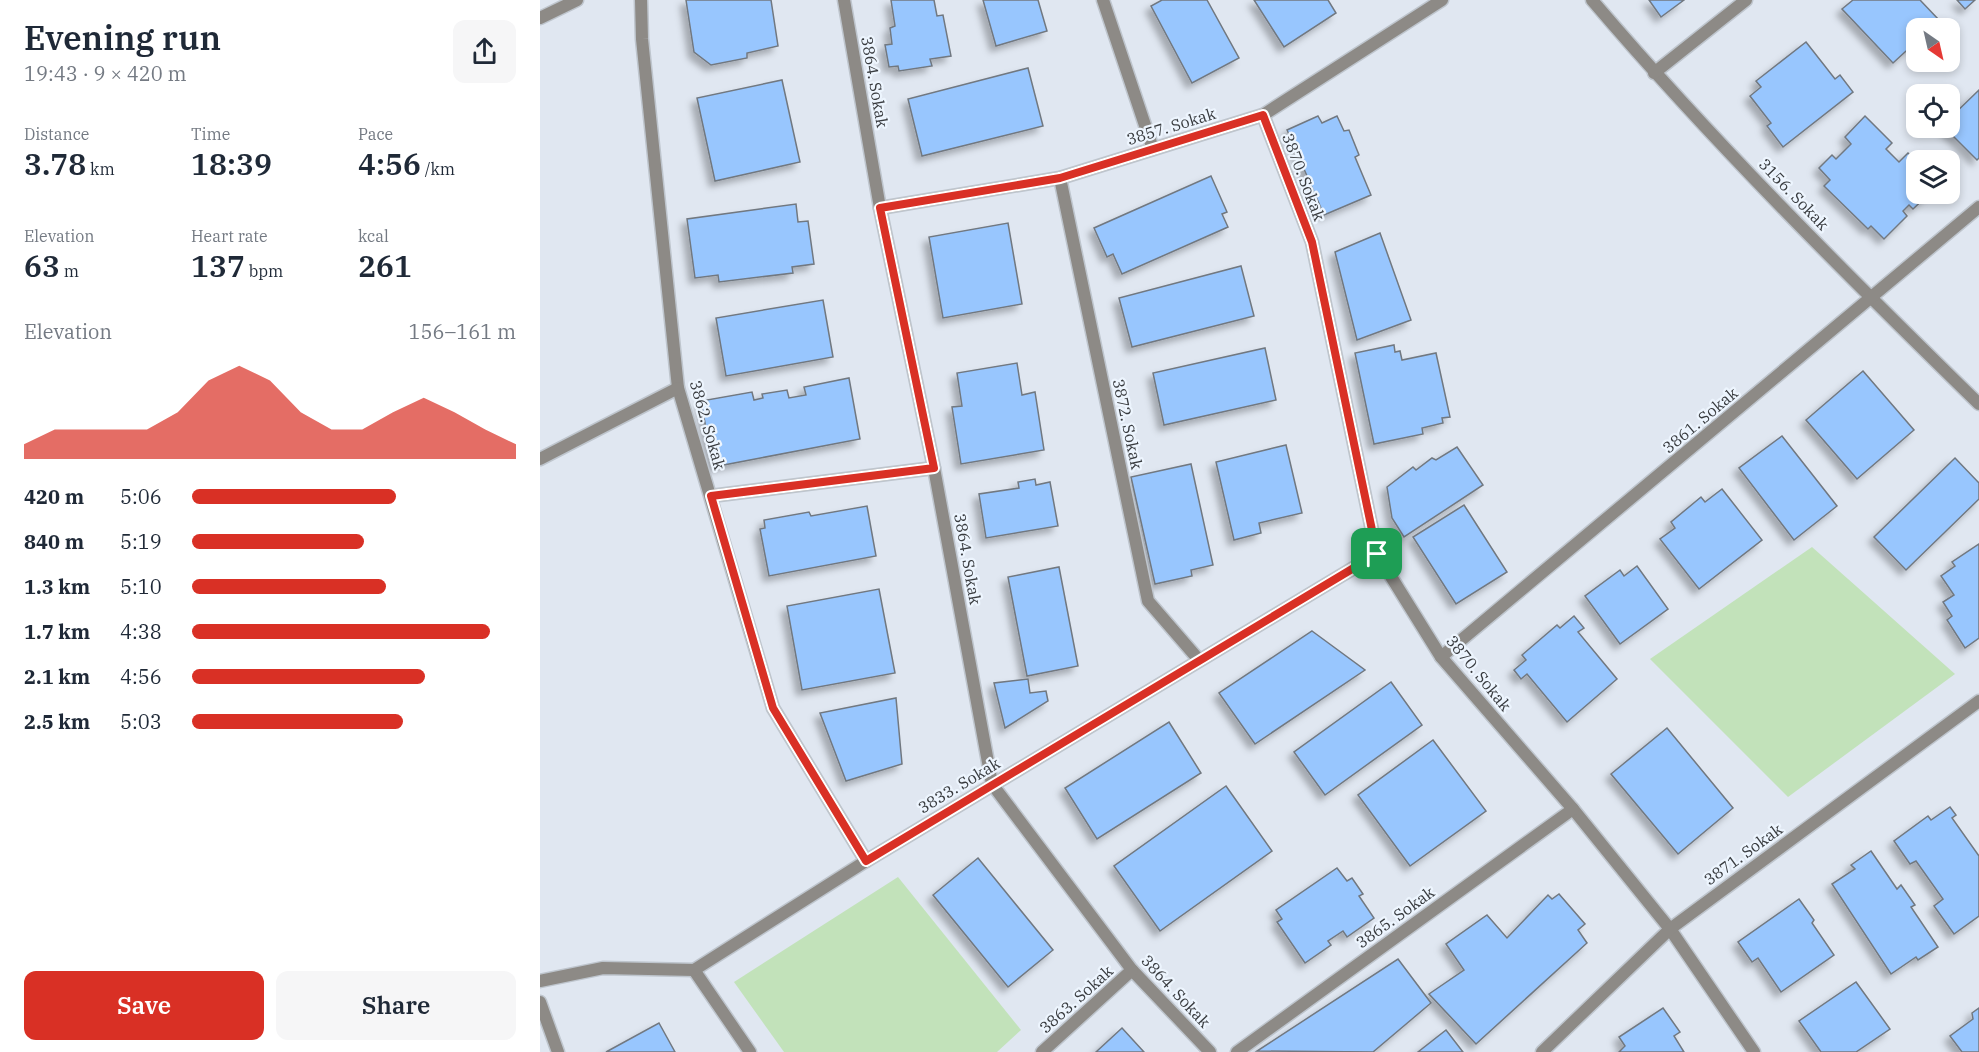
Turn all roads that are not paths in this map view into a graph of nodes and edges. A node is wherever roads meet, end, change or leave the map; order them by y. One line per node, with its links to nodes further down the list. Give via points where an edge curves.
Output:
1 (577, 0): 8 (street)
2 (641, 0): 16 (street, 3862. Sokak)
3 (844, 0): 14 (street, 3864. Sokak)
4 (1103, 0): 11 (street)
5 (1442, 0): 10 (street, 3857. Sokak)
6 (1592, 0): 9 (street, 3156. Sokak)
7 (1746, 0): 9 (street)
8 (540, 18)
9 (1654, 73): 15 (street, 3156. Sokak)
10 (1263, 115): 11 (street, 3857. Sokak); 21 (street, 3870. Sokak, via 1312,242)
11 (1153, 149): 12 (street, 3857. Sokak)
12 (1060, 178): 14 (street, 3857. Sokak); 23 (street, 3872. Sokak, via 1148,601)
13 (1979, 207): 15 (street, 3861. Sokak)
14 (880, 208): 19 (street, 3864. Sokak)
15 (1871, 298): 17 (street, 3156. Sokak); 22 (street, 3861. Sokak)
16 (678, 388): 18 (street); 20 (street, 3862. Sokak)
17 (1979, 404)
18 (540, 459)
19 (934, 468): 20 (street); 25 (street, 3864. Sokak)
20 (711, 496): 27 (street, 3862. Sokak, via 773,708)
21 (1377, 554): 22 (street, 3870. Sokak); 23 (street, 3833. Sokak)
22 (1441, 657): 26 (street, 3870. Sokak)
23 (1199, 660): 25 (street, 3833. Sokak)
24 (1979, 701): 28 (street, 3871. Sokak)
25 (992, 784): 27 (street, 3833. Sokak); 30 (street, 3864. Sokak)
26 (1573, 809): 28 (street, 3870. Sokak); 37 (street, 3865. Sokak)
27 (866, 861): 29 (street, 3833. Sokak)
28 (1670, 929): 38 (street, 3871. Sokak); 39 (street, 3870. Sokak)
29 (694, 969): 31 (street, via 603,968); 34 (street)
30 (1132, 970): 35 (street, 3863. Sokak); 36 (street, 3864. Sokak)
31 (540, 981)
32 (540, 1002): 33 (street)
33 (558, 1052)
34 (750, 1052)
35 (1042, 1052)
36 (1210, 1052)
37 (1237, 1052)
38 (1542, 1052)
39 (1754, 1052)

